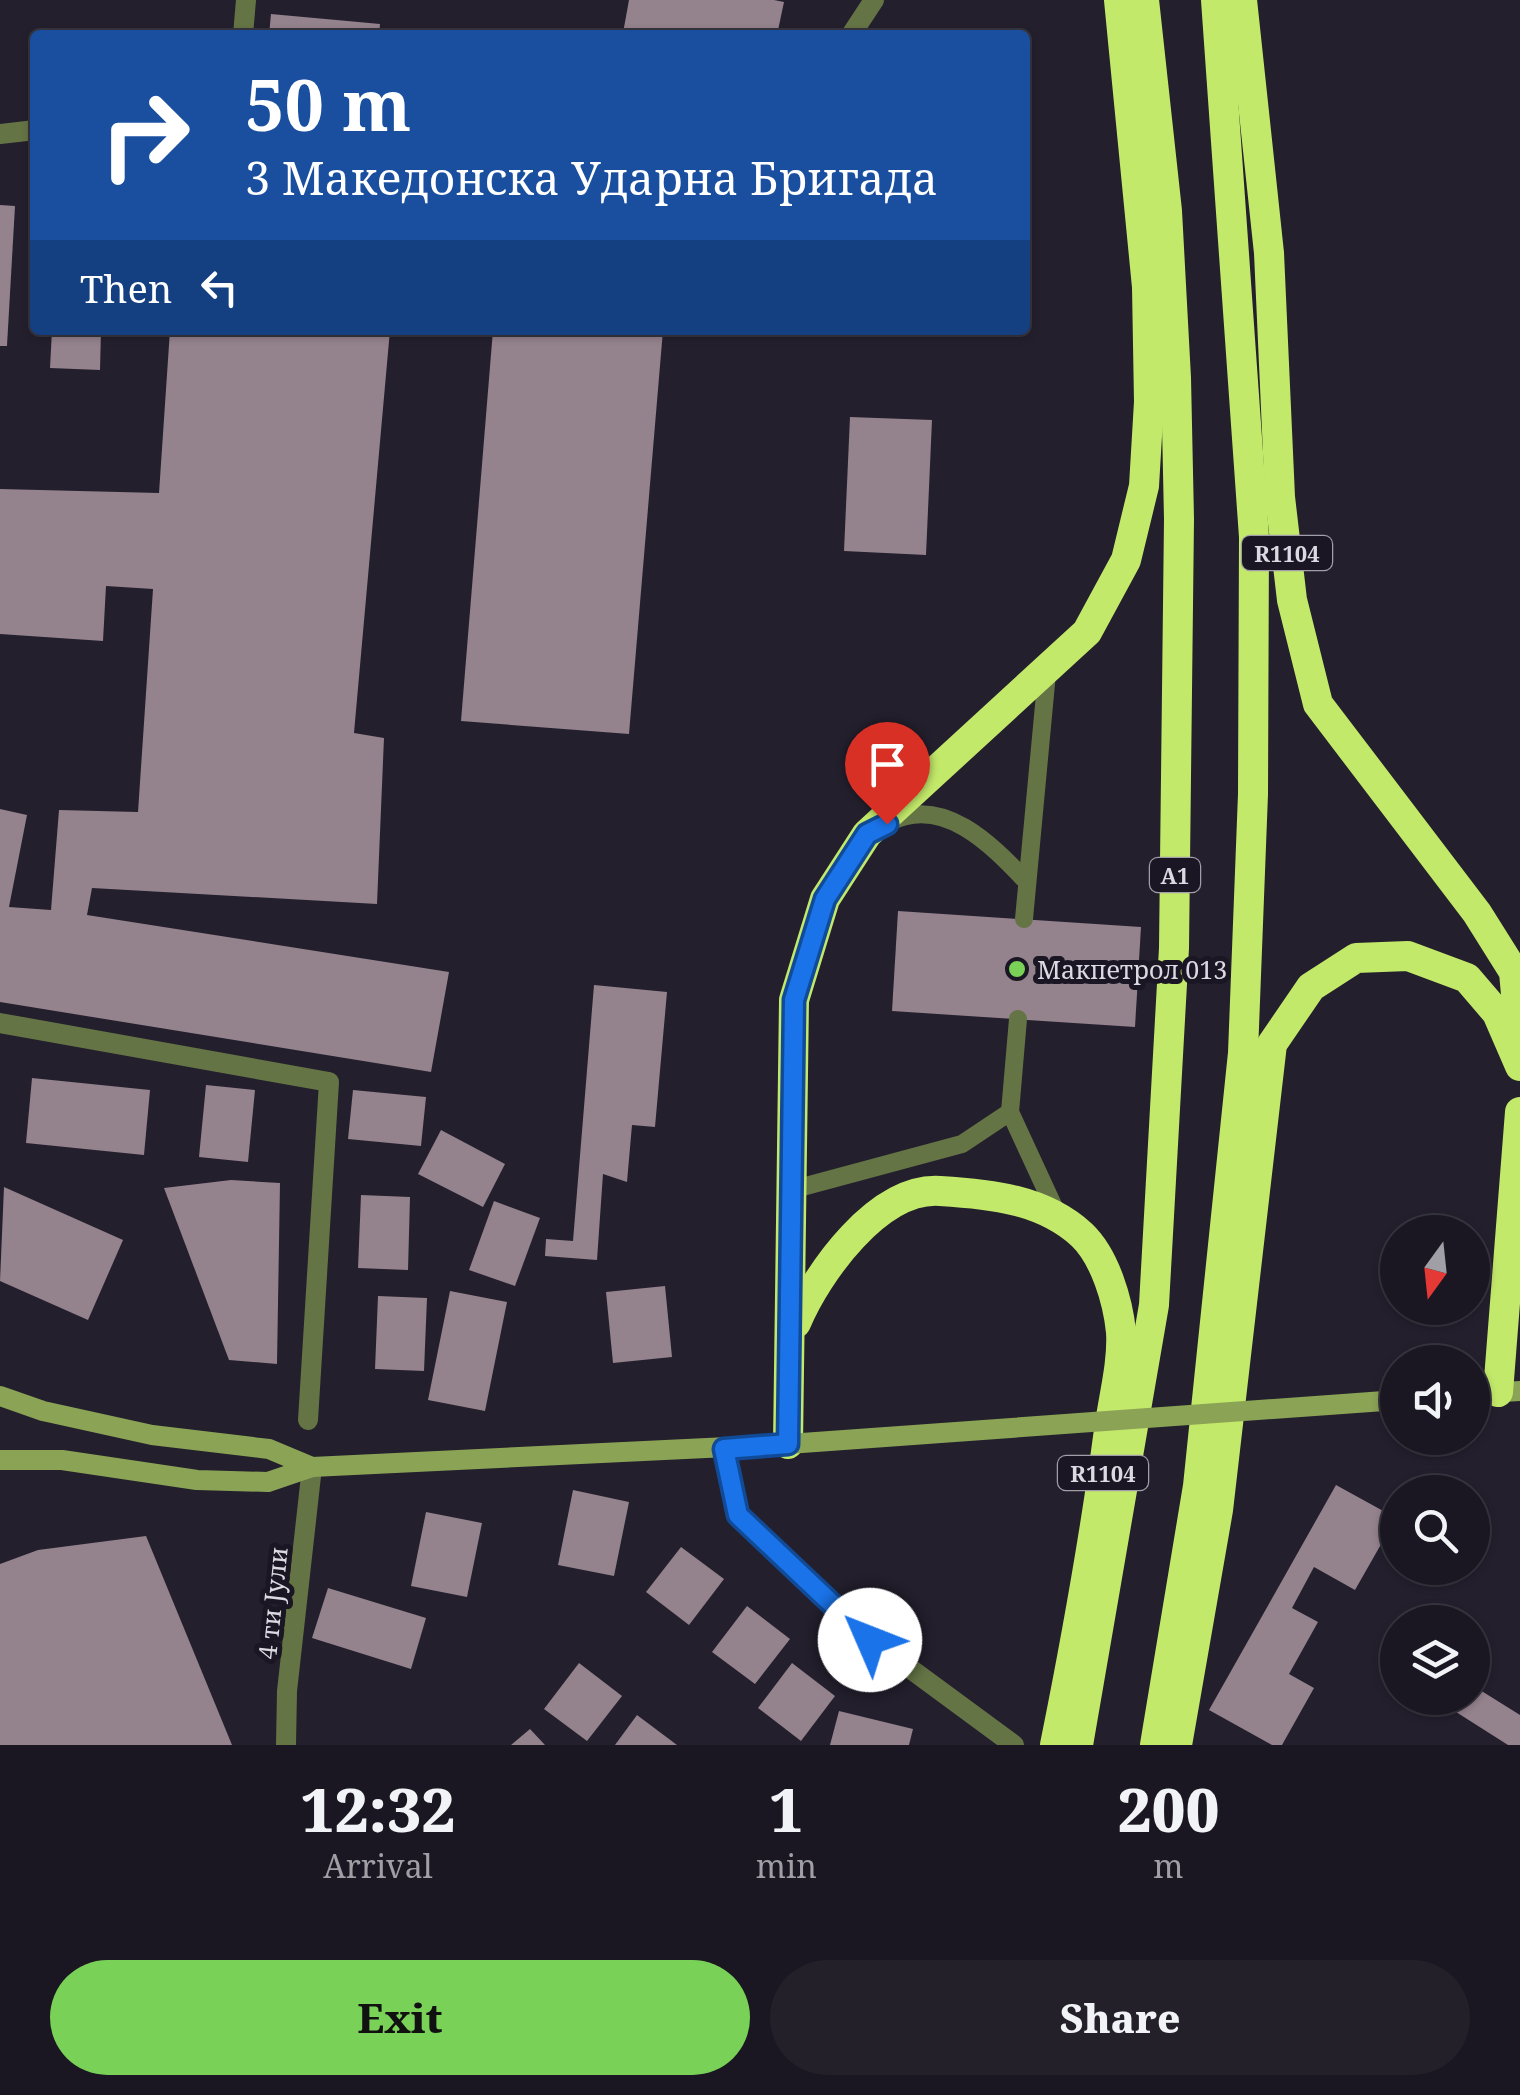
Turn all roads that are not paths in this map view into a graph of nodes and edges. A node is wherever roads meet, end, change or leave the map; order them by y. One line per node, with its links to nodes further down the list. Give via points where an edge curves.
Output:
1 (246, 0): 7 (street)
2 (874, 0): 8 (street)
3 (1118, 0): 11 (highway, R1104, via 1147,287 1144,486 1126,560 1087,632)
4 (1144, 0): 35 (highway, A1, via 1167,211 1176,378 1174,948 1154,1305)
5 (1216, 0): 36 (highway, via 1254,537 1254,794 1242,1053 1198,1486)
6 (1242, 0): 17 (highway, R1104, via 1268,253 1280,496 1292,600 1318,704 1514,972)
7 (243, 30)
8 (854, 30)
9 (30, 131): 10 (street)
10 (0, 134)
11 (1047, 673): 12 (highway, R1104, via 953,750); 13 (lane)
12 (867, 834): 13 (lane, via 907,814 956,820); 21 (highway, R1104, via 825,899 798,978)
13 (1026, 881): 14 (lane)
14 (1024, 919)
15 (1018, 1019): 19 (lane)
16 (0, 1024): 27 (street, via 329,1082)
17 (1520, 1039)
18 (1520, 1066): 37 (highway, via 1498,1013 1467,978 1408,956 1356,958 1311,987 1272,1044 1218,1510)
19 (1010, 1112): 21 (lane, via 962,1144); 22 (lane)
20 (1520, 1112): 24 (highway)
21 (791, 1190): 23 (highway, R1104)
22 (1060, 1220): 23 (highway, R1104, via 1003,1195 931,1190 882,1211 844,1244 808,1294); 34 (highway, R1104, via 1084,1237 1112,1288 1121,1335)
23 (792, 1333): 28 (highway, R1104)
24 (1497, 1392)
25 (0, 1396): 31 (main road, R1104, via 152,1435 269,1448)
26 (1380, 1401): 28 (main road, R1104, bridge)
27 (308, 1420)
28 (788, 1444): 29 (main road, R1104)
29 (724, 1449): 31 (main road, R1104); 33 (street, via 738,1515 870,1640)
30 (0, 1460): 31 (main road, R1104, via 62,1460 180,1478 268,1482)
31 (312, 1467): 32 (street, 4 ти Јули)
32 (286, 1745)
33 (1014, 1745)
34 (1054, 1745)
35 (1078, 1745)
36 (1155, 1745)
37 (1177, 1745)

